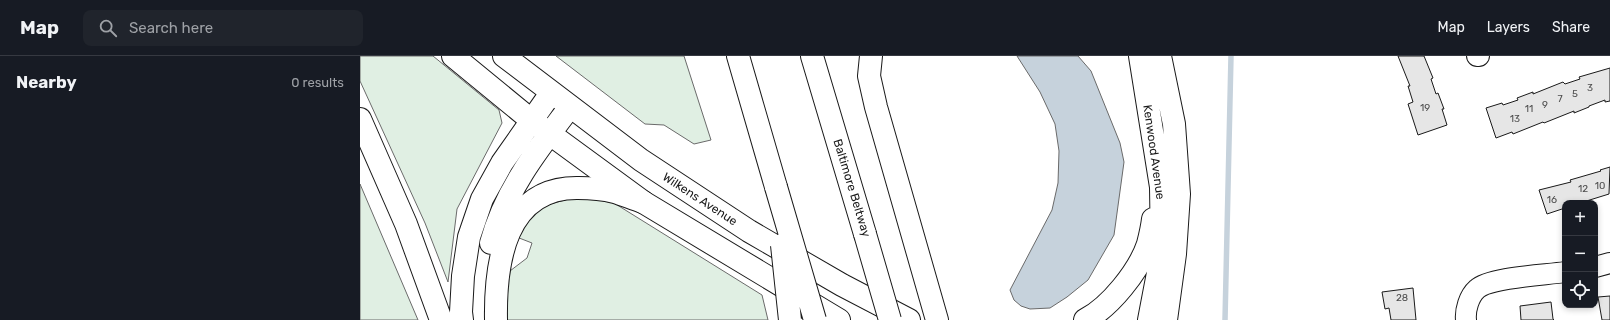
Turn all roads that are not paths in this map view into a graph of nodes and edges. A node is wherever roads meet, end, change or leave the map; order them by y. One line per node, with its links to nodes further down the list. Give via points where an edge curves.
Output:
1 (453, 56): 11 (main road)
2 (504, 56): 8 (main road, Wilkens Avenue)
3 (738, 56): 13 (main road)
4 (812, 56): 27 (main road, Baltimore Beltway, bridge)
5 (871, 56): 30 (main road, via 869,76 876,107)
6 (1140, 56): 14 (main road, Kenwood Avenue)
7 (1160, 56): 33 (main road, Kenwood Avenue, via 1174,124 1179,194 1175,254)
8 (551, 93): 9 (main road, Wilkens Avenue); 11 (main road)
9 (570, 107): 12 (main road); 19 (main road, Wilkens Avenue, via 641,160 749,231)
10 (360, 119): 20 (main road, via 406,224)
11 (531, 120): 12 (main road); 21 (main road, via 502,163 480,205 469,237 463,276)
12 (549, 134): 15 (main road); 22 (main road, via 520,176 503,207 491,242 484,278)
13 (776, 187): 24 (main road, bridge); 25 (main road, bridge)
14 (1161, 187): 31 (main road, via 1148,245 1139,264 1110,301); 32 (main road, Kenwood Avenue, via 1162,252)
15 (643, 202): 23 (main road, via 613,192 571,188 555,190 529,203 511,228 504,245 498,277); 26 (main road)
16 (1610, 263): 17 (street)
17 (1598, 266)
18 (1562, 272): 34 (street, via 1490,282 1477,289 1470,300 1465,313)
19 (842, 285): 28 (main road, Wilkens Avenue); 29 (main road)
20 (441, 320)
21 (462, 320)
22 (484, 320)
23 (496, 320)
24 (790, 320)
25 (815, 320)
26 (839, 320)
27 (890, 320)
28 (909, 320)
29 (930, 320)
30 (937, 320)
31 (1085, 320)
32 (1149, 320)
33 (1166, 320)
34 (1466, 320)

